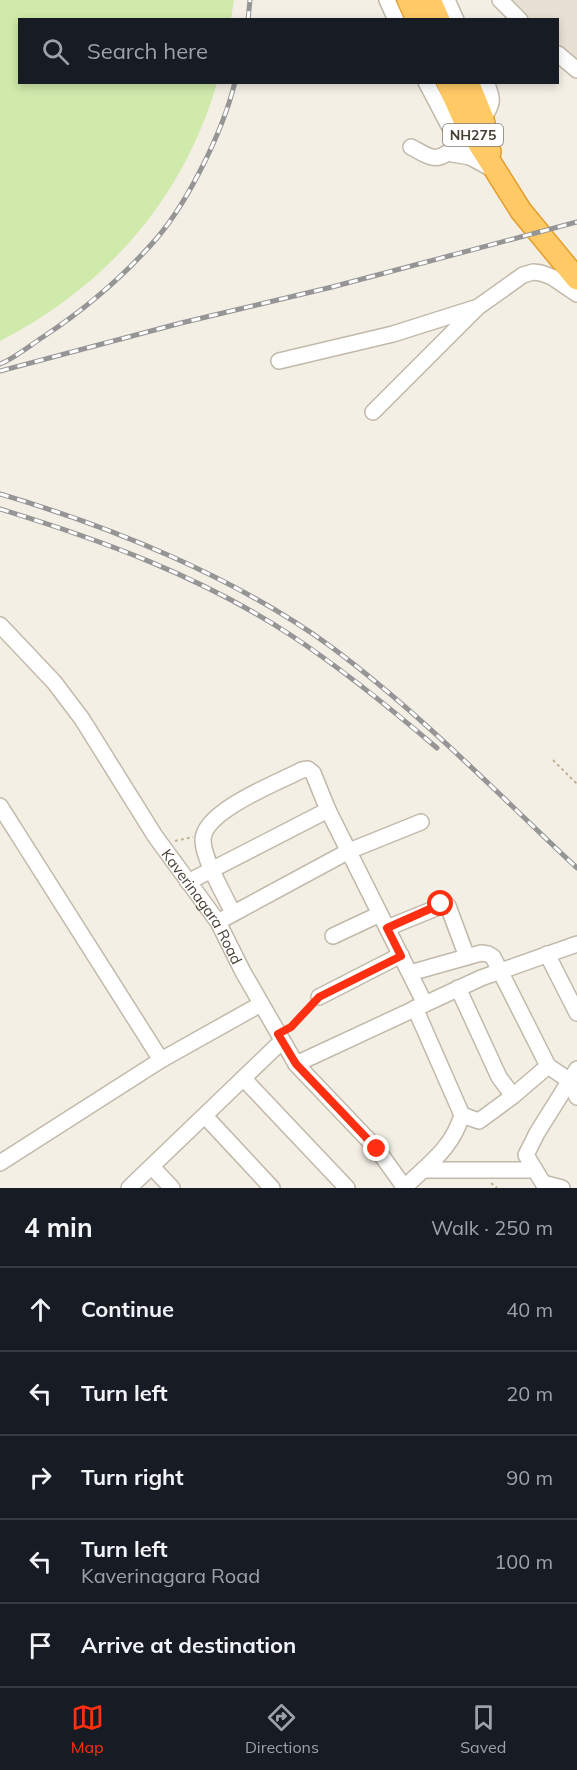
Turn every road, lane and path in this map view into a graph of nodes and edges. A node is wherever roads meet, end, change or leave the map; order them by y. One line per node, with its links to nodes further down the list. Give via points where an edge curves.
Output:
1 (387, 0): 6 (street)
2 (408, 0): 7 (highway)
3 (430, 0): 8 (highway)
4 (447, 0): 9 (street)
5 (500, 0): 10 (street)
6 (395, 18)
7 (416, 18)
8 (438, 18)
9 (455, 18)
10 (518, 18)
11 (559, 55): 12 (street)
12 (577, 70)
13 (427, 84): 19 (street, via 451,132)
14 (448, 84): 20 (highway, NH275, via 465,122)
15 (469, 84): 17 (highway, NH275)
16 (487, 84): 17 (street, via 493,99)
17 (483, 119): 20 (highway, NH275)
18 (411, 147): 19 (street, via 435,158 447,153)
19 (470, 157): 20 (street)
20 (499, 177): 21 (highway, NH275, via 521,211)
21 (577, 279)
22 (577, 294): 23 (street, via 552,277 533,272)
23 (478, 307): 24 (street, via 393,334); 25 (street)
24 (279, 361)
25 (373, 412)
26 (0, 625): 33 (street, Kaverinagara Road, via 54,682 82,719)
27 (553, 760): 28 (path)
28 (577, 784)
29 (0, 806): 53 (street)
30 (328, 810): 32 (street, via 313,772 302,770 228,807 208,824); 34 (street); 35 (street)
31 (422, 822): 34 (street)
32 (205, 834): 33 (path); 35 (street)
33 (164, 846): 36 (street, Kaverinagara Road)
34 (349, 851): 37 (street); 38 (street)
35 (211, 870): 36 (street); 37 (street)
36 (188, 882): 39 (street, Kaverinagara Road)
37 (233, 913): 39 (street)
38 (383, 921): 40 (street); 43 (street); 44 (street, via 446,904)
39 (218, 922): 49 (street, Kaverinagara Road)
40 (333, 936)
41 (577, 944): 42 (street)
42 (547, 954): 45 (street); 51 (street)
43 (401, 956): 46 (street); 48 (street)
44 (467, 957): 45 (street, via 488,954); 46 (street)
45 (501, 970): 47 (street); 55 (street)
46 (410, 972): 50 (street)
47 (458, 988): 50 (street); 58 (street, via 499,1077)
48 (319, 997): 52 (path)
49 (261, 1004): 52 (street, Kaverinagara Road); 53 (street)
50 (420, 1006): 54 (street); 60 (street)
51 (577, 1013)
52 (280, 1037): 54 (street, Kaverinagara Road); 57 (street)
53 (161, 1060): 62 (street)
54 (296, 1064): 70 (street, Kaverinagara Road, via 377,1149)
55 (548, 1066): 56 (street); 58 (street)
56 (573, 1075): 59 (street); 65 (street, via 526,1155)
57 (244, 1079): 61 (street); 69 (street)
58 (513, 1096): 60 (street, via 479,1121)
59 (577, 1097)
60 (462, 1115): 64 (street, via 450,1144)
61 (205, 1116): 63 (street); 68 (street)
62 (0, 1163)
63 (152, 1167): 66 (street); 67 (street)
64 (423, 1170): 65 (street); 70 (street)
65 (535, 1170): 71 (street, via 543,1183)
66 (129, 1188)
67 (172, 1188)
68 (272, 1188)
69 (346, 1188)
70 (404, 1188)
71 (562, 1188)

